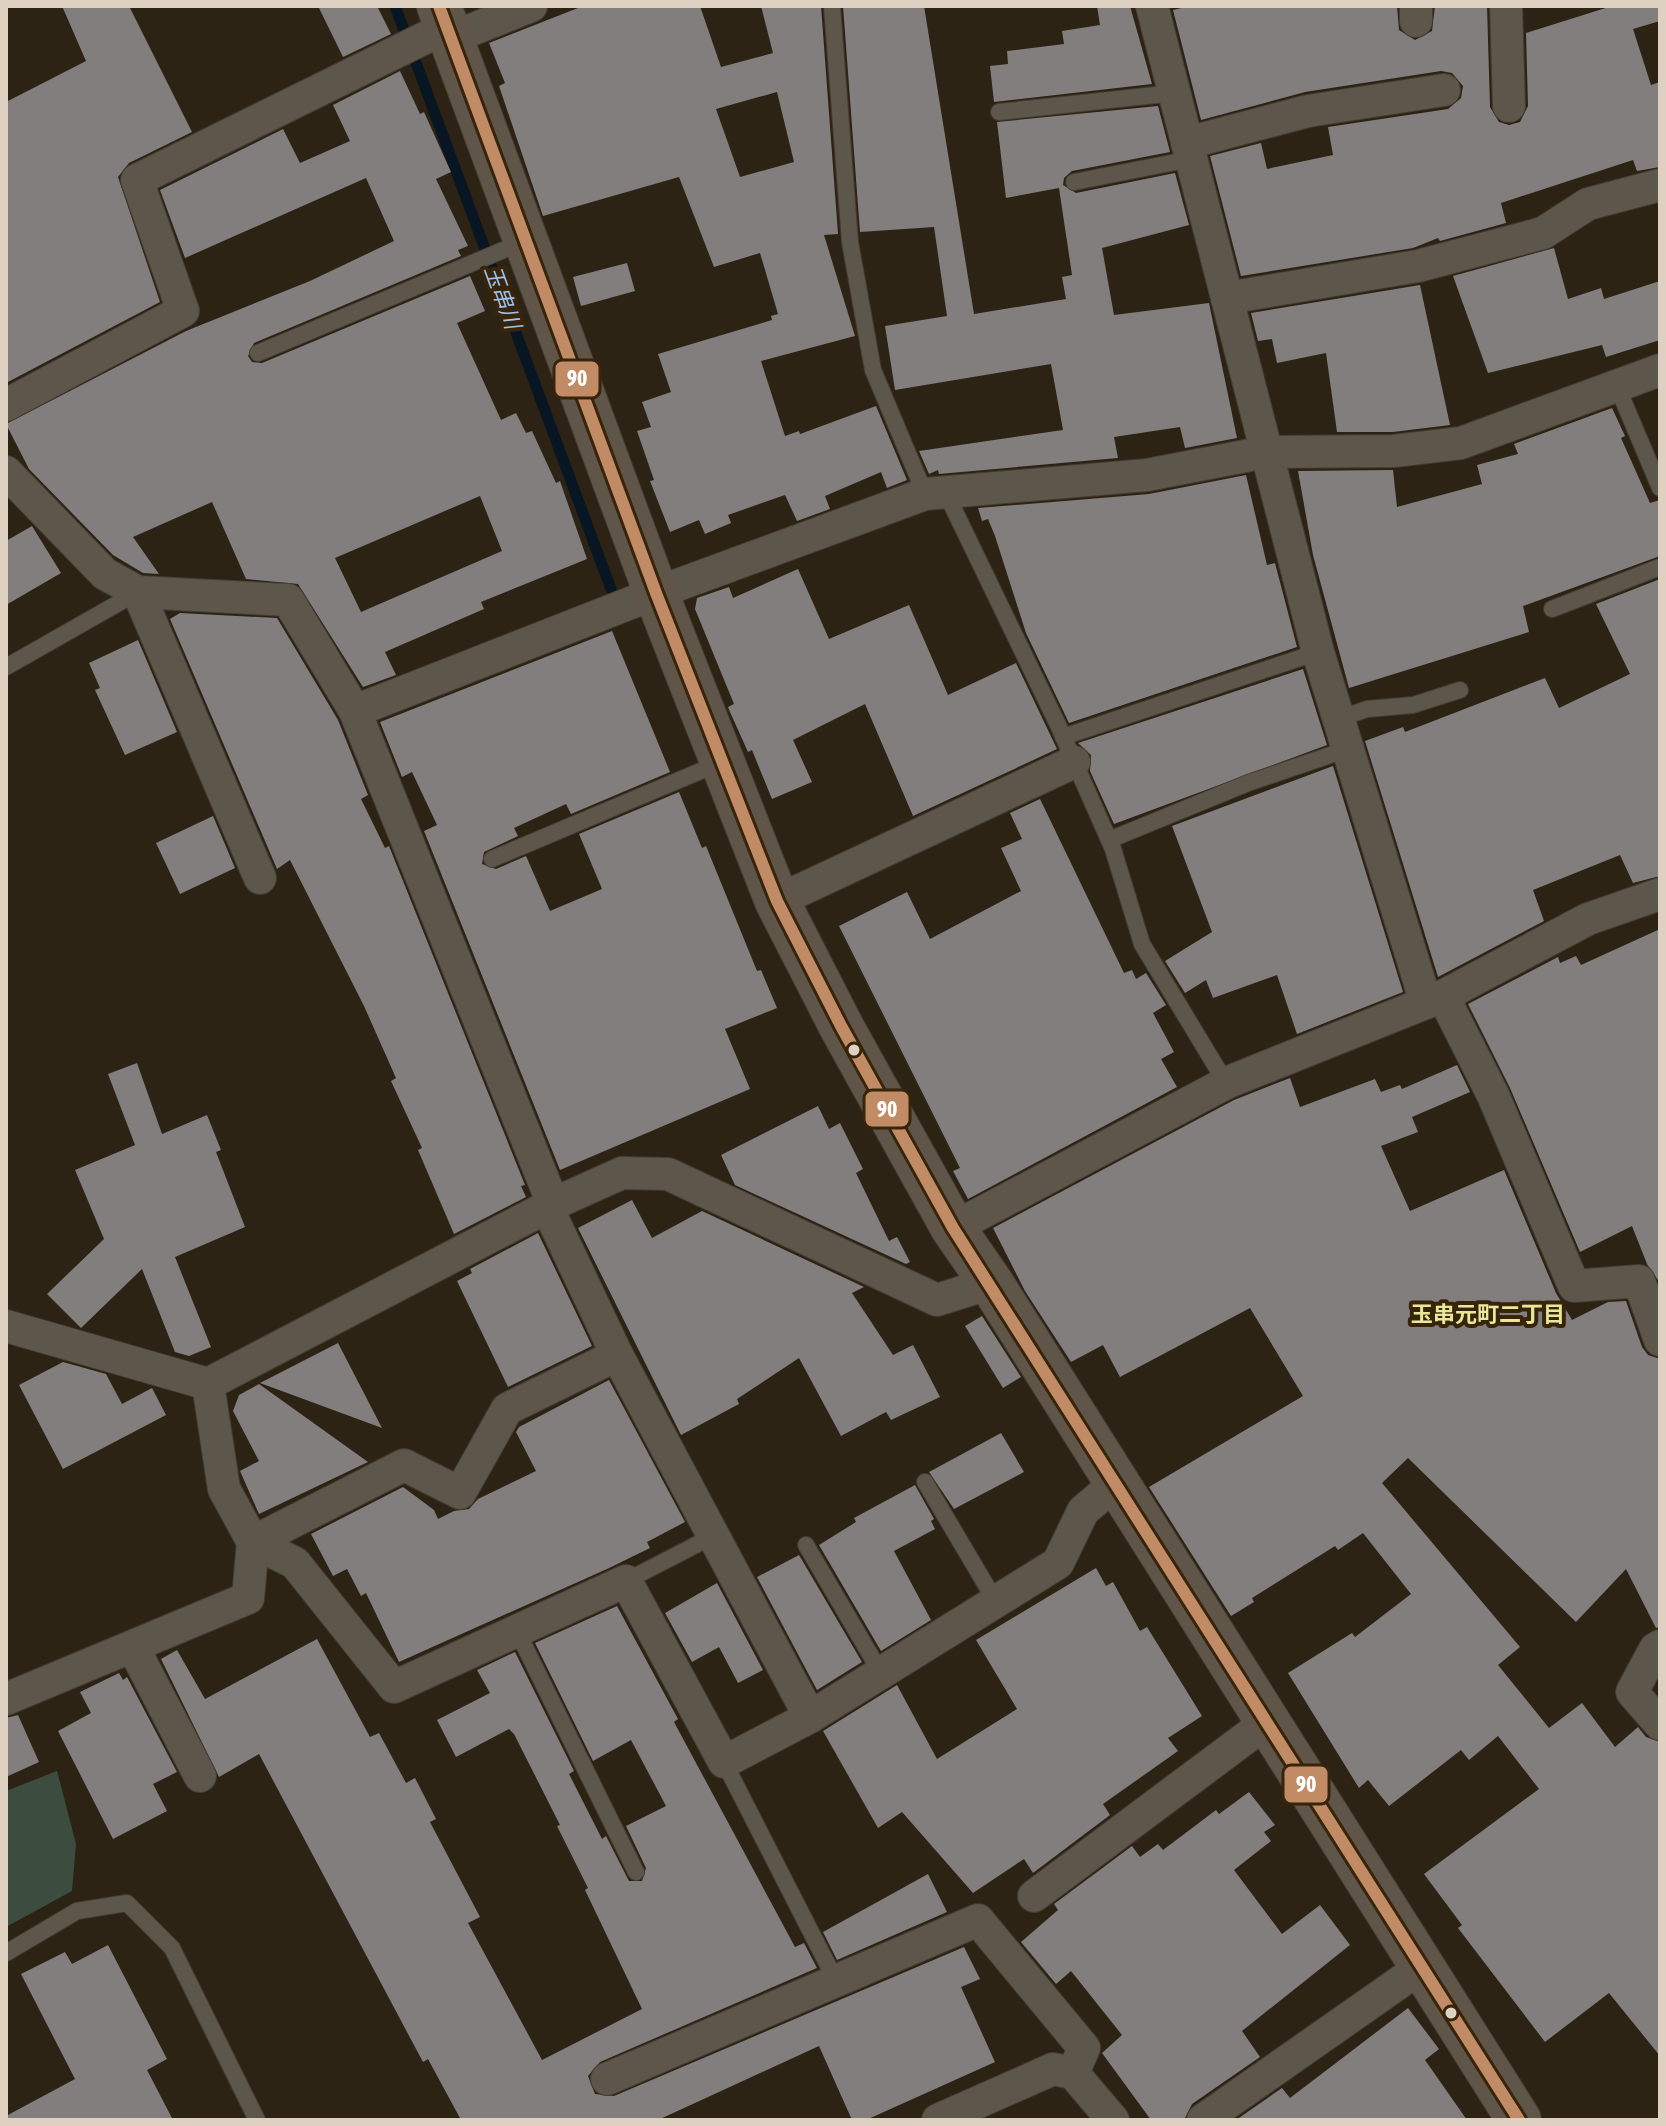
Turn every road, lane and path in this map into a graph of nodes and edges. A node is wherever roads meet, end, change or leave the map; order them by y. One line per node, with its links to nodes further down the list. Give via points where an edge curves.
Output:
1 (531, 6): 5 (street)
2 (832, 6): 22 (lane, via 850,242 873,370)
3 (1152, 6): 7 (street)
4 (1506, 6): 8 (street)
5 (446, 24): 13 (main road); 18 (street, via 137,180 183,311)
6 (1444, 90): 10 (street, via 1308,111)
7 (1174, 93): 9 (lane); 10 (street)
8 (1509, 106)
9 (999, 112)
10 (1189, 151): 11 (lane); 14 (street)
11 (1074, 182)
12 (1660, 185): 14 (street, via 1588,204 1543,233 1418,266)
13 (511, 247): 15 (lane); 25 (main road)
14 (1227, 298): 19 (street)
15 (258, 353)
16 (1660, 370): 17 (street)
17 (1617, 386): 19 (street, via 1461,443 1394,451); 21 (lane)
18 (6, 405)
19 (1266, 452): 22 (street, via 1147,475); 27 (street)
20 (6, 472): 24 (street, via 105,574)
21 (1660, 488)
22 (935, 493): 25 (street); 32 (lane)
23 (1660, 567): 26 (lane)
24 (138, 592): 28 (lane); 30 (street, via 288,600); 36 (street)
25 (656, 593): 30 (street); 33 (main road)
26 (1552, 609)
27 (1318, 652): 31 (street); 32 (lane)
28 (6, 667)
29 (1460, 690): 31 (lane, via 1413,705 1367,709)
30 (355, 711): 41 (street)
31 (1343, 734): 34 (lane, via 1248,783); 39 (street)
32 (1068, 750): 34 (lane); 38 (street)
33 (722, 762): 35 (lane); 38 (main road)
34 (1109, 840): 40 (lane, via 1142,944)
35 (492, 859)
36 (260, 878)
37 (1660, 894): 39 (street, via 1588,919)
38 (777, 901): 42 (main road)
39 (1434, 1000): 40 (street); 45 (street, via 1493,1095 1574,1286 1639,1281)
40 (1226, 1083): 42 (street)
41 (550, 1205): 43 (street, via 622,1173 668,1174 937,1300); 46 (street); 47 (street)
42 (953, 1228): 43 (main road)
43 (991, 1283): 49 (main road)
44 (6, 1326): 47 (street)
45 (1658, 1330)
46 (617, 1355): 50 (street); 51 (street, via 507,1409 460,1493 404,1465)
47 (208, 1384): 51 (street, via 224,1489)
48 (925, 1482): 54 (lane)
49 (1115, 1484): 54 (street, via 1083,1511 1058,1563); 61 (main road)
50 (713, 1536): 53 (lane); 60 (street)
51 (253, 1542): 55 (street, via 295,1563 394,1687); 57 (street, via 248,1598)
52 (806, 1545): 58 (lane)
53 (626, 1581): 55 (street); 63 (street)
54 (996, 1602): 58 (street)
55 (517, 1631): 65 (lane)
56 (1660, 1646): 62 (street, via 1632,1692)
57 (134, 1649): 59 (street); 64 (street)
58 (881, 1673): 60 (street)
59 (6, 1699)
60 (810, 1717): 63 (street)
61 (1267, 1722): 66 (street); 68 (main road)
62 (1660, 1724)
63 (724, 1762): 69 (lane)
64 (200, 1776)
65 (636, 1872)
66 (1034, 1896)
67 (6, 1953): 72 (lane, via 77,1911 127,1903 172,1948)
68 (1423, 1966): 75 (street); 76 (main road)
69 (836, 1981): 70 (street, via 978,1920 1084,2048); 71 (street)
70 (1073, 2073): 73 (street, via 1053,2069); 74 (street)
71 (607, 2079)
72 (257, 2120)
73 (938, 2120)
74 (1113, 2120)
75 (1203, 2120)
76 (1519, 2120)

